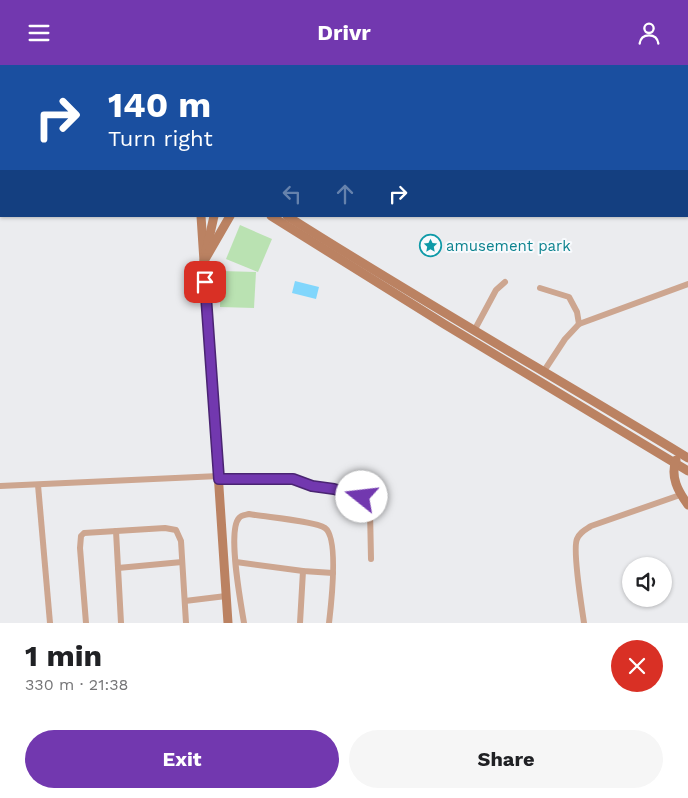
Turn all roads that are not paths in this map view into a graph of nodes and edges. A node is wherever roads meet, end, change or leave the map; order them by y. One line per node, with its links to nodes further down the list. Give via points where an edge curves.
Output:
1 (201, 217): 6 (main road)
2 (214, 217): 6 (main road)
3 (229, 217): 6 (main road)
4 (273, 217): 15 (main road, via 444,325)
5 (289, 217): 11 (main road)
6 (204, 261): 17 (main road)
7 (505, 281): 11 (street, via 496,290)
8 (688, 284): 10 (street)
9 (540, 288): 10 (street, via 569,297)
10 (580, 324): 12 (street, via 565,339)
11 (474, 331): 12 (main road)
12 (544, 371): 13 (main road)
13 (679, 453): 14 (main road); 15 (main road)
14 (688, 459)
15 (675, 463): 16 (main road); 20 (main road, via 674,478)
16 (688, 471)
17 (219, 477): 18 (street); 23 (street, via 293,479 362,497 370,510); 29 (main road)
18 (38, 485): 19 (street); 31 (street)
19 (0, 486)
20 (680, 495): 21 (main road); 39 (street, via 581,532 576,540 576,552)
21 (688, 505)
22 (116, 531): 24 (street, via 176,530 181,541); 26 (street); 32 (street, via 87,532 81,536)
23 (371, 559)
24 (182, 562): 26 (street); 30 (street)
25 (236, 562): 27 (street); 28 (street, via 234,534 237,521 249,514 325,528 330,536); 36 (street)
26 (118, 568): 33 (street)
27 (303, 571): 28 (street); 37 (street)
28 (333, 573): 38 (street)
29 (226, 596): 30 (street); 35 (main road)
30 (185, 601): 34 (street)
31 (50, 623)
32 (86, 623)
33 (121, 623)
34 (186, 623)
35 (228, 623)
36 (244, 623)
37 (300, 623)
38 (330, 623)
39 (584, 623)

